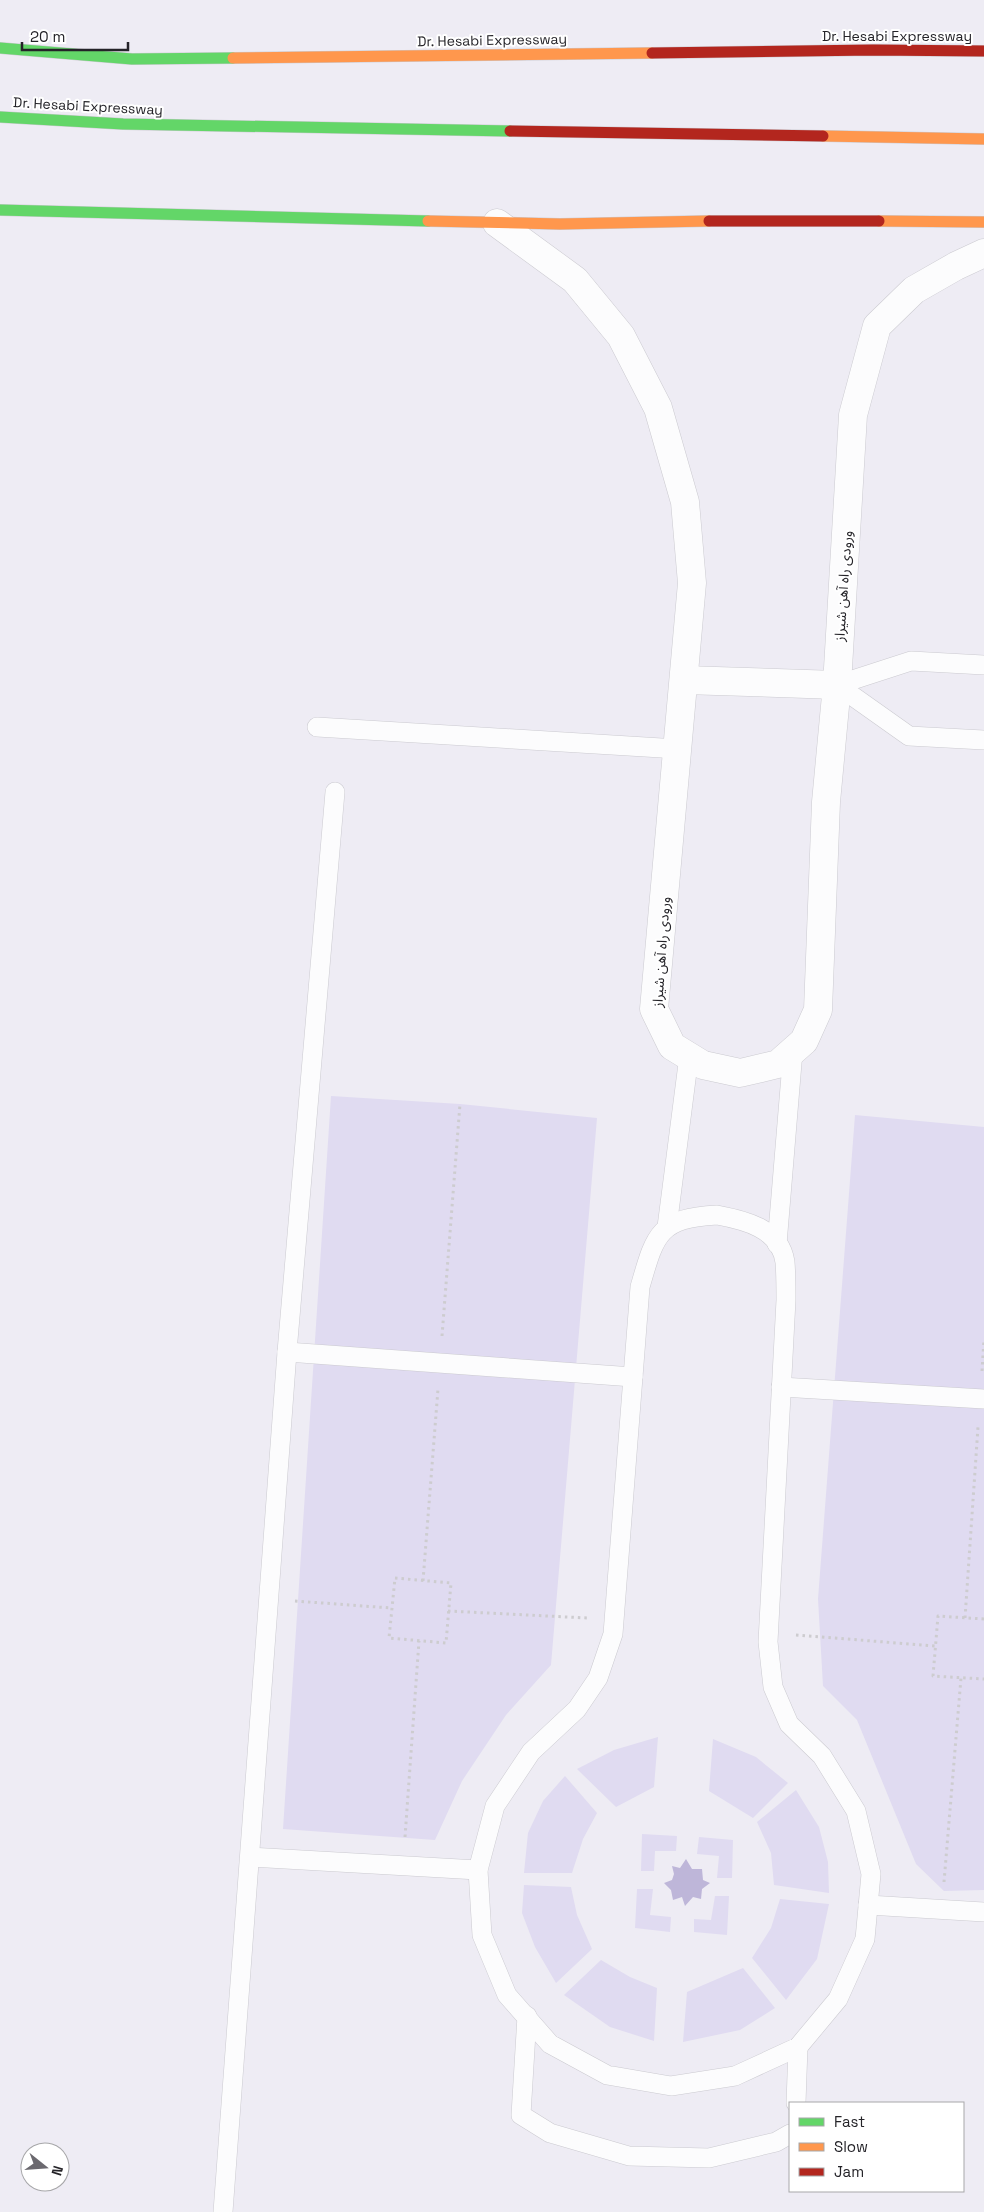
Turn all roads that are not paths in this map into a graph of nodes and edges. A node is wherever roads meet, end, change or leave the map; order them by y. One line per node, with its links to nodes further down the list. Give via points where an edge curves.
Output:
1 (0, 48): 2 (main road, Dr. Hesabi Expressway, via 132,59)
2 (984, 51)
3 (0, 117): 4 (main road, Dr. Hesabi Expressway, via 123,124)
4 (984, 139)
5 (0, 210): 7 (main road)
6 (984, 222): 7 (main road)
7 (497, 223): 10 (street, ورودی راه آهن شیراز, via 575,280 621,336 658,408 685,502 692,583)
8 (984, 253): 11 (street, ورودی راه آهن شیراز, via 914,290 877,326 853,416)
9 (984, 665): 11 (lane, via 911,661)
10 (684, 680): 11 (street); 14 (street, ورودی راه آهن شیراز)
11 (837, 685): 13 (lane, via 909,736); 16 (street, ورودی راه آهن شیراز, via 826,802 818,1010 804,1041)
12 (318, 727): 14 (lane)
13 (984, 740)
14 (678, 750): 17 (street, ورودی راه آهن شیراز, via 654,1009 672,1046)
15 (335, 792): 20 (lane)
16 (793, 1051): 17 (street, ورودی راه آهن شیراز, via 778,1064 740,1073 703,1065); 19 (lane)
17 (689, 1056): 18 (lane)
18 (667, 1227): 19 (lane, via 680,1219 717,1215 744,1220 765,1230); 21 (lane, via 652,1246 640,1287)
19 (777, 1244): 22 (lane, via 784,1259 786,1300)
20 (287, 1352): 21 (lane); 24 (lane)
21 (633, 1377): 25 (lane, via 613,1634 598,1678 577,1709 531,1752 494,1806)
22 (781, 1386): 23 (lane); 26 (lane, via 768,1633 773,1687 789,1724 822,1756 856,1811 871,1874)
23 (982, 1399)
24 (251, 1857): 25 (lane); 32 (lane)
25 (478, 1870): 28 (lane, via 482,1935 507,1995)
26 (868, 1905): 27 (lane); 29 (lane, via 865,1940 838,1999)
27 (984, 1912)
28 (526, 2016): 29 (lane, via 550,2044 607,2075 671,2086 735,2076); 31 (lane, via 521,2115 550,2133 629,2156 709,2158 776,2142)
29 (798, 2047): 30 (lane)
30 (796, 2102)
31 (789, 2135)
32 (223, 2212)

